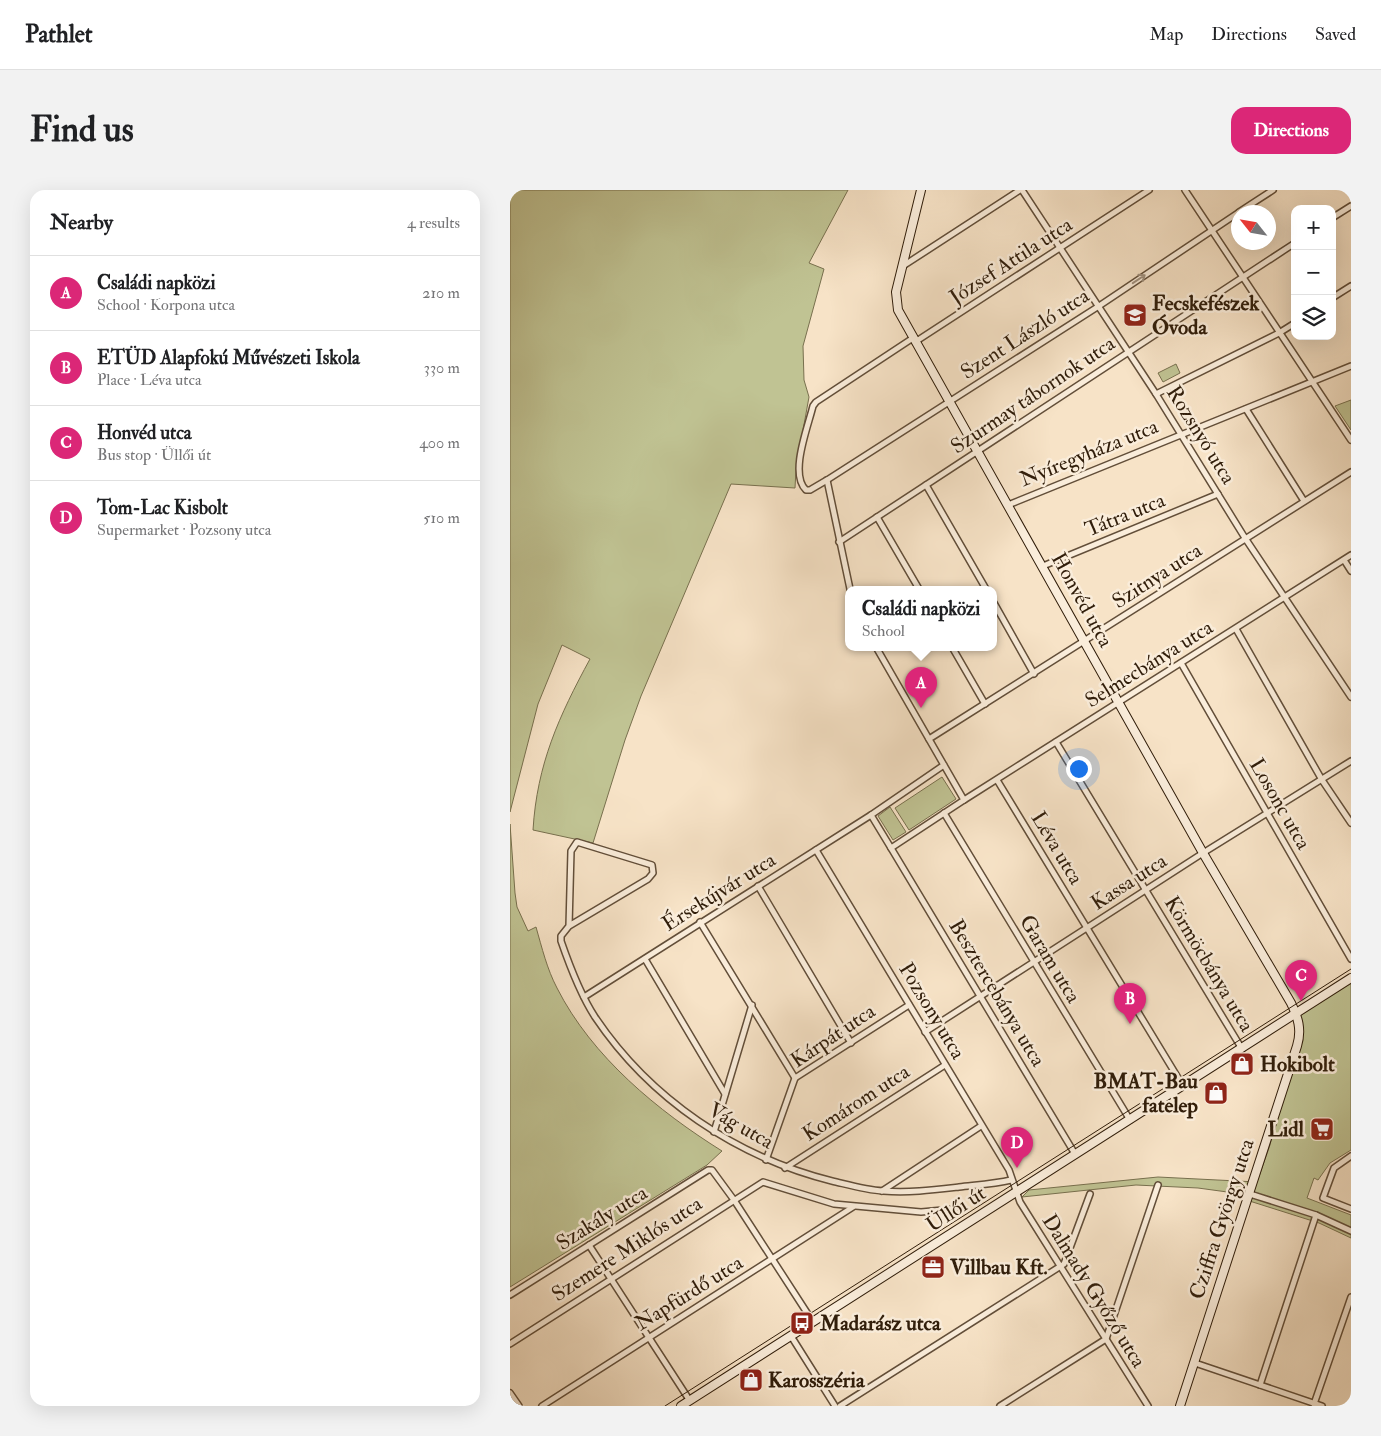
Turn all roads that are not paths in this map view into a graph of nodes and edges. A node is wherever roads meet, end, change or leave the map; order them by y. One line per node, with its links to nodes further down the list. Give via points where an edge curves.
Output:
1 (921, 190): 13 (street, Honvéd utca)
2 (1021, 190): 12 (street, Rozsnyó utca); 13 (street)
3 (1149, 190): 12 (street, József Attila utca)
4 (1185, 190): 10 (street)
5 (1273, 190): 6 (street, Szent László utca)
6 (1251, 205)
7 (1351, 206): 8 (street)
8 (1336, 215)
9 (1231, 218): 10 (street, Szent László utca)
10 (1212, 230): 14 (street); 17 (street, Szent László utca, one-way to 10)
11 (1291, 246): 14 (street, Szurmay tábornok utca)
12 (1061, 248): 17 (street, Rozsnyó utca); 20 (street, József Attila utca)
13 (903, 266): 20 (street, Honvéd utca, via 896,300)
14 (1243, 278): 19 (street); 21 (street, Szurmay tábornok utca)
15 (1351, 286): 16 (street)
16 (1336, 295)
17 (1098, 306): 21 (street, Rozsnyó utca); 25 (street, Szent László utca)
18 (1291, 326): 19 (street)
19 (1279, 333): 23 (street); 24 (street)
20 (914, 340): 25 (street, Honvéd utca); 31 (street, József Attila utca, via 812,406 799,482 810,490)
21 (1128, 352): 24 (street, Rozsnyó utca); 29 (street, Szurmay tábornok utca)
22 (1351, 366): 23 (street, Nyíregyháza utca)
23 (1312, 381): 26 (street, Nyíregyháza utca); 28 (street)
24 (1156, 394): 27 (street, Rozsnyó utca)
25 (950, 402): 29 (street, Honvéd utca); 31 (street, Szent László utca)
26 (1246, 409): 27 (street, Nyíregyháza utca); 34 (street)
27 (1181, 433): 33 (street, Rozsnyó utca); 35 (street, Nyíregyháza utca)
28 (1351, 440)
29 (978, 451): 32 (street, Szurmay tábornok utca); 35 (street, Honvéd utca)
30 (1351, 472): 34 (street, Szitnya utca)
31 (827, 480): 38 (street)
32 (926, 485): 36 (street, Szurmay tábornok utca); 45 (street)
33 (1218, 494): 37 (street, Rozsnyó utca); 41 (street, Tátra utca)
34 (1304, 501): 37 (street, Szitnya utca)
35 (1008, 505): 41 (street, Honvéd utca)
36 (877, 517): 38 (street, Szurmay tábornok utca); 44 (street)
37 (1245, 538): 46 (street, Rozsnyó utca); 49 (street, Szitnya utca)
38 (839, 542): 43 (street)
39 (1351, 555): 40 (street, Selmecbánya utca)
40 (1344, 560): 42 (street); 46 (street, Selmecbánya utca)
41 (1044, 566): 49 (street, Honvéd utca)
42 (1351, 570)
43 (849, 586)
44 (917, 586)
45 (984, 586)
46 (1284, 597): 48 (street, Selmecbánya utca); 54 (street, Rozsnyó utca)
47 (997, 608): 53 (street)
48 (1236, 629): 52 (street, Selmecbánya utca); 62 (street)
49 (1085, 641): 53 (street, Szitnya utca); 55 (street, Honvéd utca)
50 (878, 651): 57 (street)
51 (954, 651): 56 (street)
52 (1181, 664): 55 (street, Selmecbánya utca); 66 (street, Losonc utca)
53 (1034, 674): 56 (street, Szitnya utca)
54 (1351, 697)
55 (1119, 703): 58 (street, Selmecbánya utca); 70 (street, Honvéd utca)
56 (985, 704): 57 (street, Szitnya utca)
57 (929, 739): 60 (street)
58 (1056, 742): 61 (street, Selmecbánya utca); 72 (street, Körmöcbánya utca)
59 (1351, 761): 62 (street, Kassa utca)
60 (944, 766): 63 (street); 65 (street, Érsekújvár utca)
61 (997, 780): 63 (street, Selmecbánya utca); 75 (street, Léva utca)
62 (1322, 780): 66 (street, Kassa utca); 67 (street)
63 (964, 800): 64 (street, Selmecbánya utca)
64 (944, 814): 68 (street, Selmecbánya utca); 78 (street, Garam utca)
65 (871, 815): 68 (street, Besztercebánya utca); 69 (street, Érsekújvár utca)
66 (1267, 815): 70 (street, Kassa utca); 77 (street, Losonc utca)
67 (1351, 823)
68 (891, 848): 80 (street, Besztercebánya utca)
69 (816, 850): 71 (street, Érsekújvár utca); 82 (street, Pozsony utca)
70 (1203, 853): 72 (street, Kassa utca); 84 (street, Honvéd utca)
71 (758, 886): 73 (street, Érsekújvár utca); 86 (street)
72 (1146, 890): 75 (street, Kassa utca); 87 (street, Körmöcbánya utca)
73 (700, 922): 76 (street, Érsekújvár utca); 83 (street)
74 (569, 926): 74 (street, via 648,879 653,873 652,865 577,842 574,844 571,851); 81 (street, Vág utca, via 560,941)
75 (1087, 928): 78 (street, Kassa utca); 90 (street, Léva utca)
76 (645, 959): 81 (street, Érsekújvár utca); 91 (street)
77 (1351, 959)
78 (1033, 963): 80 (street, Kassa utca); 92 (street, Garam utca)
79 (1351, 978): 84 (street, Üllői út)
80 (979, 996): 85 (street, Kassa utca); 95 (street, Besztercebánya utca)
81 (584, 997): 94 (street, Vág utca, via 595,1017 631,1062 680,1108)
82 (909, 1005): 85 (street, Pozsony utca); 86 (street, Kárpát utca)
83 (752, 1006): 89 (street); 91 (street)
84 (1297, 1014): 87 (street, Üllői út); 105 (street, Cziffra György utca, via 1299,1040)
85 (926, 1032): 88 (street, Pozsony utca)
86 (851, 1043): 89 (street, Kárpát utca)
87 (1242, 1049): 90 (street, Üllői út)
88 (945, 1065): 93 (street, Pozsony utca); 98 (street, Komárom utca)
89 (795, 1078): 97 (street, Kárpát utca)
90 (1183, 1086): 92 (street, Üllői út)
91 (725, 1094): 94 (street)
92 (1130, 1120): 95 (street, Üllői út)
93 (980, 1126): 99 (street, Pozsony utca, via 1009,1170); 102 (street)
94 (714, 1132): 97 (street, Vág utca)
95 (1075, 1154): 103 (street, Üllői út)
96 (1351, 1156): 109 (street, via 1334,1168 1323,1198)
97 (766, 1160): 98 (street, Vág utca)
98 (786, 1168): 102 (street, Vág utca)
99 (1011, 1180): 102 (street, Vág utca, via 918,1192); 103 (street, Pozsony utca)
100 (763, 1182): 106 (street, Szemere Miklós utca); 107 (street, Vág utca, via 807,1197)
101 (1158, 1185): 121 (street)
102 (881, 1191)
103 (1016, 1191): 114 (street, Dalmady Győző utca, via 1017,1198); 118 (street, Üllői út)
104 (1090, 1194): 114 (street)
105 (1250, 1194): 110 (street); 123 (street, Cziffra György utca)
106 (734, 1200): 112 (street, Szakály utca, via 712,1170 708,1170); 113 (street); 115 (street, Szemere Miklós utca)
107 (853, 1207): 108 (street, Vág utca, via 921,1212); 113 (street, Napfürdő utca)
108 (954, 1209)
109 (1351, 1209)
110 (1316, 1215): 111 (street); 124 (street)
111 (1351, 1231)
112 (589, 1245): 115 (street); 116 (street, Szakály utca)
113 (772, 1260): 118 (street); 120 (street, Napfürdő utca)
114 (1060, 1268): 121 (street, Dalmady Győző utca); 133 (street)
115 (610, 1279): 120 (street); 122 (street, Szemere Miklós utca)
116 (510, 1295)
117 (1351, 1297): 127 (street)
118 (813, 1322): 119 (street, Üllői út)
119 (791, 1336): 126 (street, Üllői út); 132 (street)
120 (649, 1337): 126 (street); 130 (street, Napfürdő utca)
121 (1106, 1339): 128 (street, Dalmady Győző utca); 134 (street)
122 (510, 1344)
123 (1195, 1362): 124 (street); 135 (street, Cziffra György utca)
124 (1260, 1384): 127 (street)
125 (510, 1393): 129 (street)
126 (690, 1401): 131 (street, Üllői út)
127 (1314, 1404): 136 (street)
128 (1145, 1405)
129 (519, 1406)
130 (542, 1406)
131 (682, 1406)
132 (835, 1406)
133 (840, 1406)
134 (1000, 1406)
135 (1180, 1406)
136 (1322, 1406)

